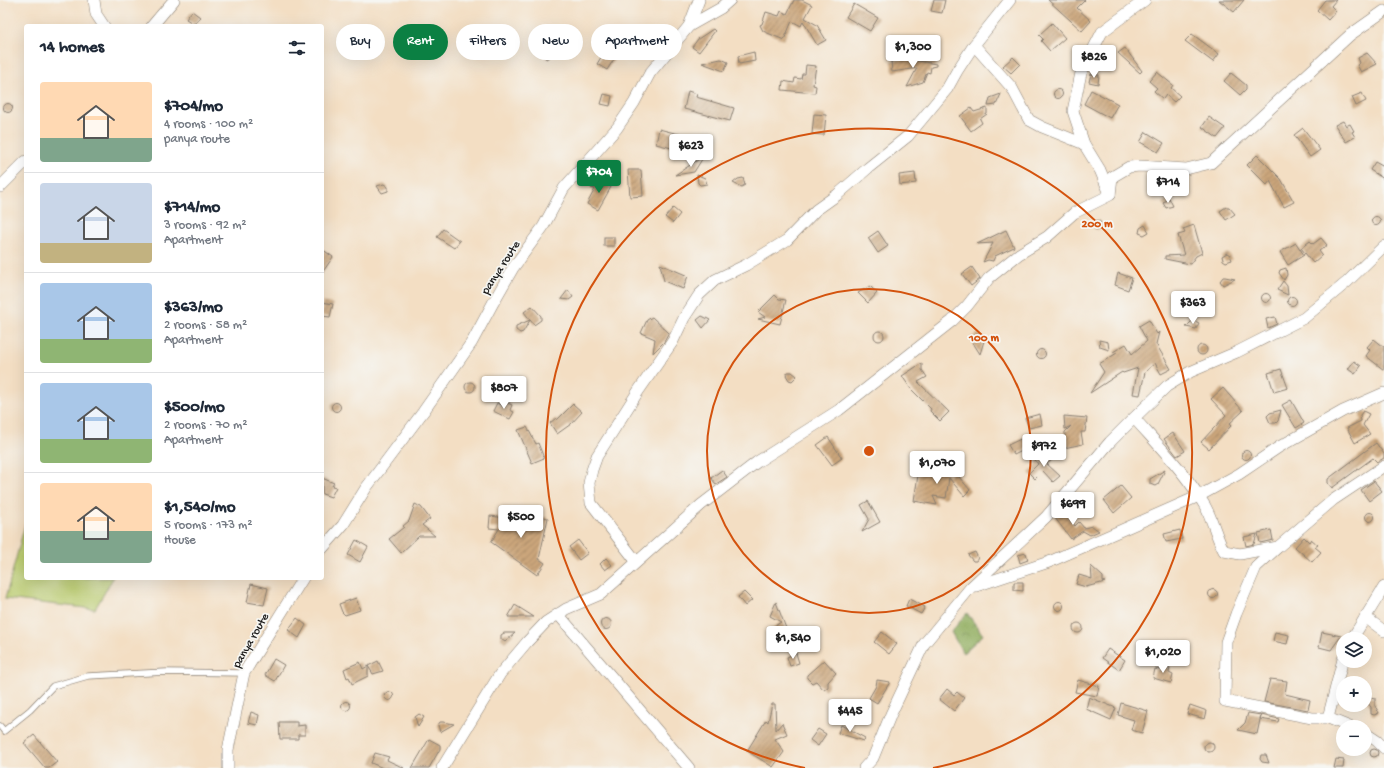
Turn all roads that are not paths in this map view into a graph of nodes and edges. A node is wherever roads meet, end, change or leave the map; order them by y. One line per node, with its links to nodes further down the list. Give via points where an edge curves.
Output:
1 (94, 0): 8 (street, via 96,14)
2 (174, 0): 9 (street)
3 (700, 0): 10 (street, panya route)
4 (730, 0): 10 (street)
5 (1010, 0): 11 (street)
6 (1144, 0): 12 (street, via 1102,32 1081,73 1073,111)
7 (1384, 11): 15 (street, via 1350,35 1211,163 1186,169 1152,165 1129,168 1112,177)
8 (103, 24)
9 (154, 24)
10 (689, 26): 21 (street, panya route, via 650,73 617,128 564,188 542,227 513,268 472,342 366,488 343,526)
11 (974, 45): 12 (street, via 1012,88 1029,120); 23 (street, via 947,89 908,136 816,210 787,240 746,265 714,280 699,295 673,341 597,456 589,483 591,503)
12 (1084, 144): 15 (street, via 1100,170)
13 (24, 163): 14 (street)
14 (0, 187)
15 (1110, 195): 23 (street, via 1074,213 1047,236 1019,254 989,278 952,321 839,410 758,462 701,505)
16 (1384, 246): 18 (street, via 1347,282 1304,318 1237,352 1190,372 1167,386)
17 (1384, 393): 20 (street, via 1343,410)
18 (1134, 418): 20 (street, via 1170,458); 25 (street, via 1110,442 1046,518)
19 (1383, 468): 22 (street, via 1372,472 1333,500)
20 (1199, 496): 22 (street, via 1224,551 1240,554); 25 (street, via 1049,562)
21 (324, 547)
22 (1278, 547): 33 (street, via 1256,567 1226,642 1225,701 1312,718)
23 (636, 561): 27 (street, via 601,594)
24 (302, 580): 32 (street, panya route)
25 (972, 587): 41 (street, via 924,644 873,758)
26 (1384, 587): 28 (street)
27 (558, 614): 39 (street, via 546,622 500,674); 40 (street)
28 (1365, 617): 29 (street); 30 (street)
29 (1384, 630)
30 (1356, 632)
31 (1341, 668): 33 (street)
32 (244, 673): 35 (lane, via 166,672 88,676 53,686 30,710 4,731); 38 (street, panya route, via 228,750)
33 (1328, 718): 34 (street)
34 (1336, 721)
35 (0, 726)
36 (1372, 737): 37 (street)
37 (1384, 748)
38 (228, 768)
39 (442, 768)
40 (689, 768)
41 (864, 768)

